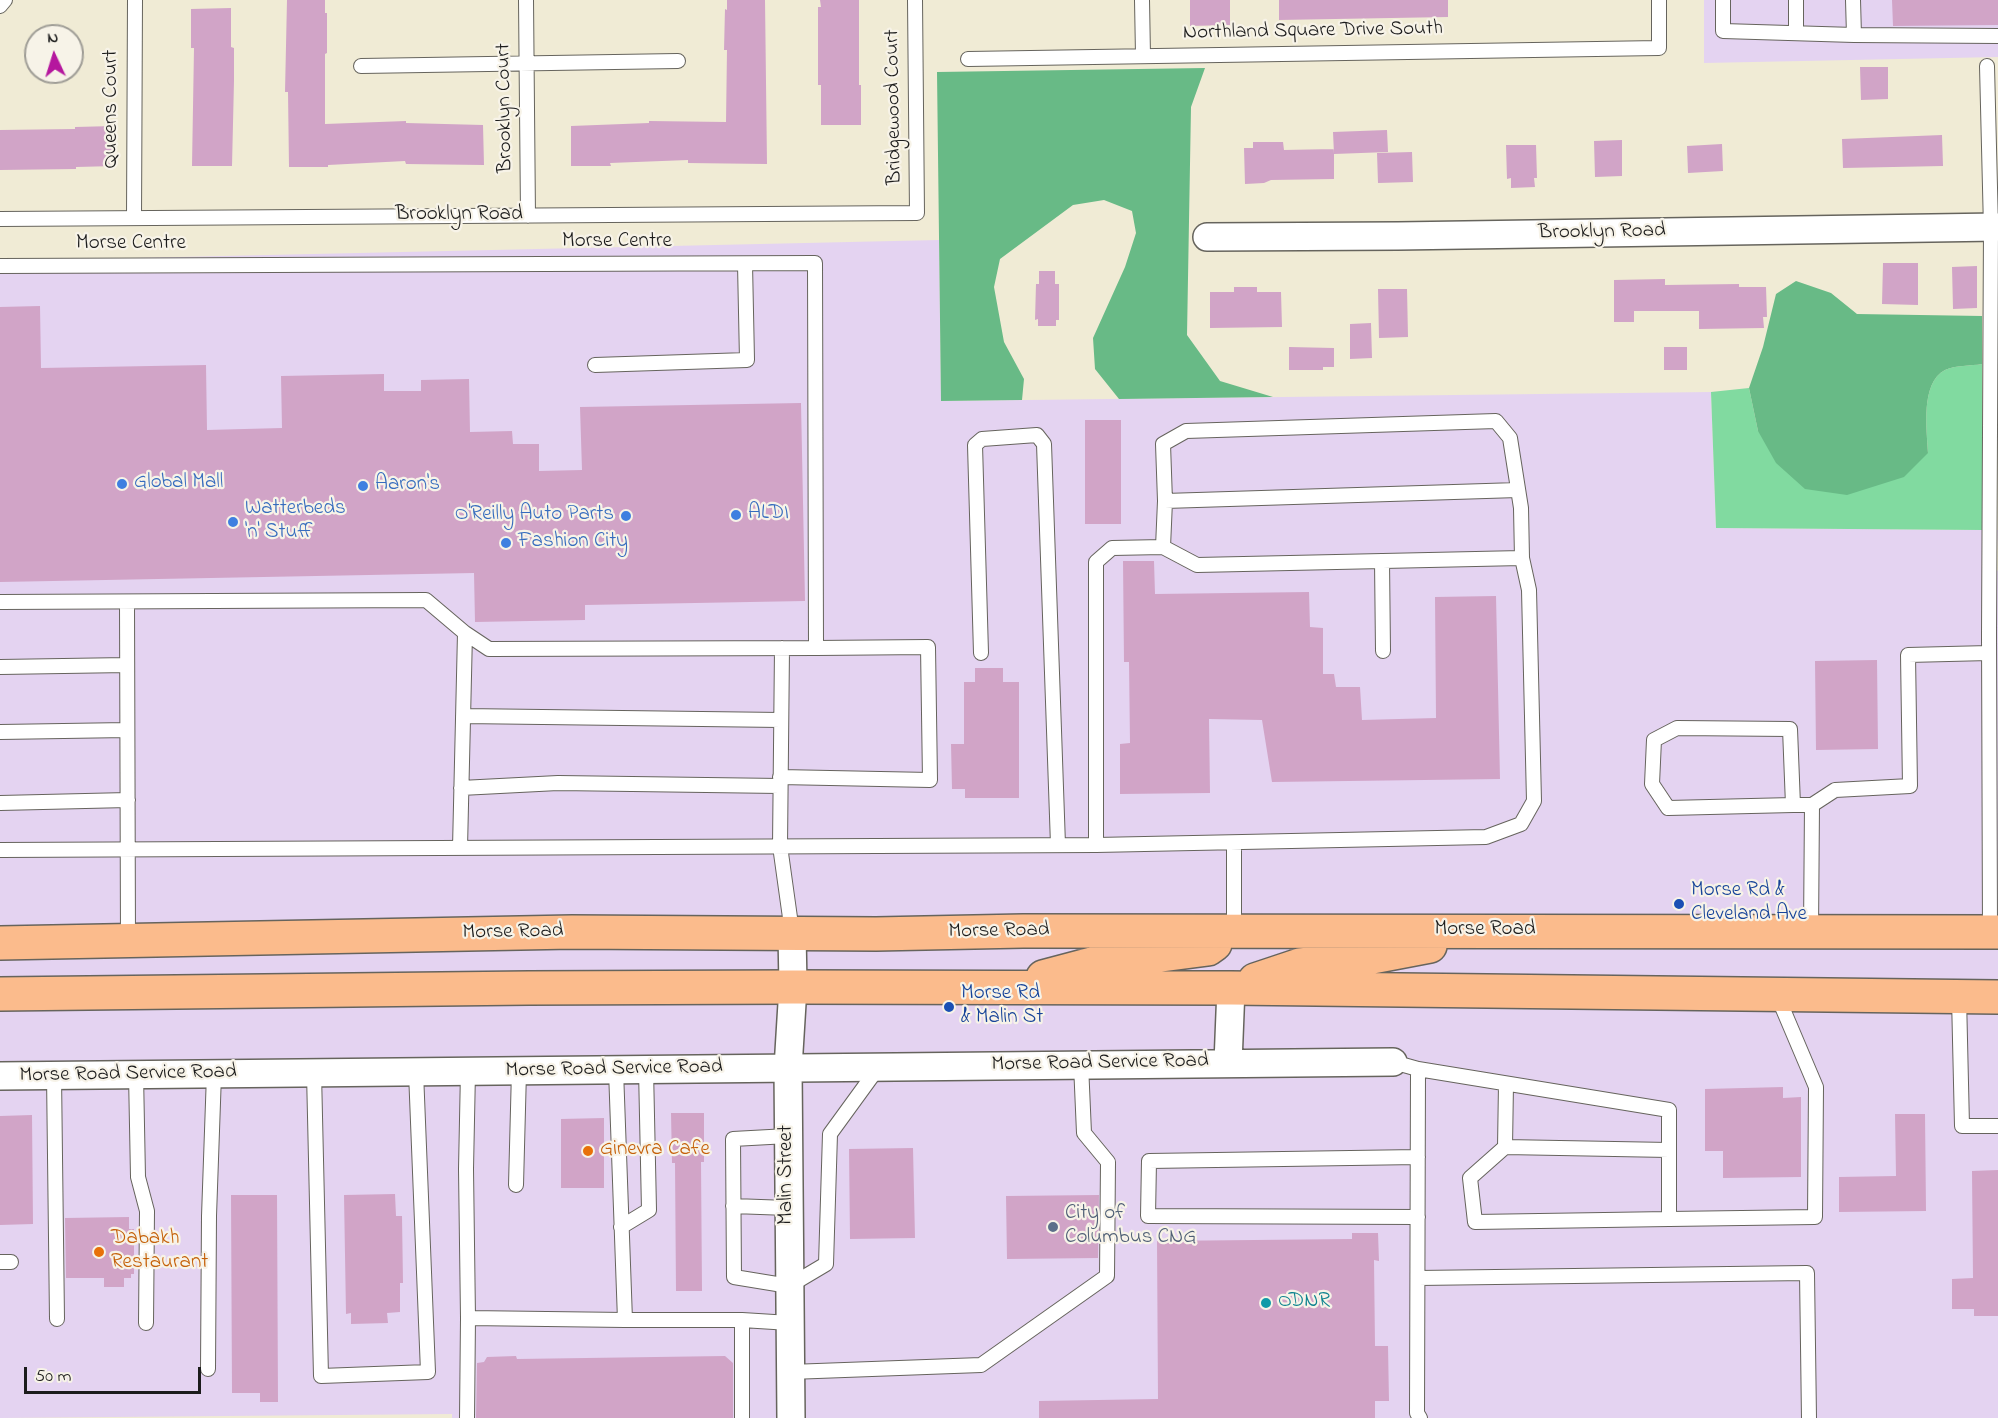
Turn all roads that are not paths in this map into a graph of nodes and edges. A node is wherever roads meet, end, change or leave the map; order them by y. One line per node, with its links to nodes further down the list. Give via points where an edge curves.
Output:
1 (5, 0): 10 (lane)
2 (135, 0): 22 (lane, Queens Court)
3 (526, 0): 17 (lane, Brooklyn Court)
4 (915, 0): 20 (lane, Bridgewood Court)
5 (1142, 0): 14 (lane)
6 (1659, 0): 14 (lane, Northland Square Drive South, via 1659,48)
7 (1723, 0): 11 (lane, via 1723,31)
8 (1796, 0): 11 (lane)
9 (1853, 0): 12 (lane)
10 (0, 6)
11 (1796, 33): 12 (lane)
12 (1854, 35): 13 (lane)
13 (1998, 36)
14 (1143, 55): 15 (lane, Northland Square Drive South)
15 (968, 59)
16 (678, 61): 17 (lane)
17 (526, 64): 18 (lane); 21 (lane, Brooklyn Court)
18 (360, 66)
19 (1987, 66): 24 (lane)
20 (917, 213): 21 (lane, Brooklyn Road)
21 (528, 216): 22 (lane, Brooklyn Road)
22 (134, 218): 23 (lane, Brooklyn Road)
23 (0, 219)
24 (1995, 228): 25 (street, Brooklyn Road); 37 (lane)
25 (1207, 237)
26 (745, 264): 27 (lane, Morse Centre); 28 (lane, via 747,360); 39 (lane, Morse Centre, via 815,263)
27 (0, 266)
28 (595, 365)
29 (1518, 490): 30 (lane); 30 (lane, via 1510,438 1496,421 1219,429 1186,431 1163,444); 32 (lane)
30 (1165, 501): 31 (lane)
31 (1163, 547): 33 (lane, via 1197,565); 58 (lane, via 1112,548 1096,562)
32 (1522, 558): 33 (lane); 56 (lane, via 1529,591 1534,801 1521,824 1486,837)
33 (1382, 561): 40 (lane)
34 (0, 602): 35 (lane)
35 (127, 602): 36 (lane, via 426,600); 43 (lane)
36 (465, 633): 38 (lane, via 489,649); 45 (lane)
37 (1994, 635): 42 (lane)
38 (782, 648): 39 (lane); 46 (lane)
39 (816, 648): 49 (lane, via 928,647 930,780)
40 (1383, 651)
41 (981, 653): 57 (lane, via 975,445 981,439 1037,435 1044,444)
42 (1989, 653): 53 (lane, via 1908,655 1910,786 1835,790); 55 (lane)
43 (127, 665): 44 (lane); 47 (lane)
44 (0, 667)
45 (463, 717): 46 (lane); 50 (lane)
46 (781, 720): 49 (lane)
47 (127, 730): 48 (lane); 51 (lane)
48 (0, 732)
49 (780, 781): 50 (lane); 59 (lane)
50 (461, 788): 60 (lane)
51 (128, 800): 52 (lane); 61 (lane)
52 (0, 803)
53 (1812, 804): 54 (lane); 64 (lane)
54 (1793, 805): 54 (lane, via 1668,808 1652,784 1654,740 1677,728 1790,729)
55 (1993, 836): 67 (lane)
56 (1234, 843): 58 (lane); 63 (lane)
57 (1058, 845): 58 (lane); 59 (lane)
58 (1096, 845)
59 (780, 846): 60 (lane); 65 (lane)
60 (460, 848): 61 (lane)
61 (128, 849): 62 (lane); 68 (lane)
62 (0, 850)
63 (1234, 930): 65 (main road, Morse Road); 66 (main road, Morse Road); 71 (main road, via 1208,949 1092,964)
64 (1810, 931): 66 (main road, Morse Road); 67 (main road, Morse Road)
65 (792, 932): 68 (main road, Morse Road); 70 (street, Malin Street)
66 (1521, 932): 72 (main road, via 1367,958 1300,964)
67 (1994, 932)
68 (128, 941): 69 (main road, Morse Road)
69 (0, 942)
70 (793, 987): 71 (main road); 73 (main road); 81 (street, Malin Street)
71 (1001, 988): 72 (main road)
72 (1231, 988): 74 (main road); 77 (street, Morse Road Service Road)
73 (0, 994)
74 (1776, 995): 75 (main road); 102 (lane, via 1816,1087 1815,1217)
75 (1959, 997): 76 (main road); 93 (lane, via 1962,1126)
76 (1998, 997)
77 (1228, 1063): 78 (street, Morse Road Service Road); 79 (street, Morse Road Service Road)
78 (1082, 1065): 80 (street, Morse Road Service Road); 113 (lane, via 1084,1133 1108,1162 1107,1276 981,1365)
79 (1406, 1066): 92 (lane); 97 (lane)
80 (879, 1067): 81 (street, Morse Road Service Road); 105 (lane, via 830,1134 826,1264)
81 (788, 1068): 82 (street, Morse Road Service Road); 94 (street, Malin Street)
82 (646, 1069): 83 (street, Morse Road Service Road); 103 (lane, via 649,1210)
83 (615, 1070): 85 (street, Morse Road Service Road); 103 (lane)
84 (468, 1071): 85 (street, Morse Road Service Road); 86 (street, Morse Road Service Road); 106 (lane)
85 (519, 1071): 98 (lane)
86 (416, 1072): 87 (street, Morse Road Service Road); 87 (lane, via 428,1372 321,1376)
87 (314, 1073): 89 (street, Morse Road Service Road)
88 (136, 1074): 89 (street, Morse Road Service Road); 90 (street, Morse Road Service Road); 110 (lane, via 138,1177 147,1210)
89 (214, 1074): 112 (lane)
90 (54, 1075): 91 (street, Morse Road Service Road); 107 (lane)
91 (0, 1076)
92 (1506, 1084): 95 (lane); 96 (lane, via 1669,1110)
93 (1998, 1126)
94 (788, 1136): 99 (lane, via 733,1139); 100 (street, Malin Street)
95 (1505, 1147): 96 (lane); 102 (lane, via 1470,1178 1475,1222)
96 (1669, 1150): 102 (lane)
97 (1418, 1157): 101 (lane); 101 (lane, via 1149,1161 1148,1216)
98 (516, 1185)
99 (733, 1206): 100 (lane); 105 (lane, via 734,1277)
100 (788, 1208): 105 (street, Malin Street)
101 (1418, 1217): 104 (lane)
102 (1669, 1219)
103 (621, 1227): 108 (lane)
104 (1418, 1278): 117 (lane); 118 (lane, via 1806,1273)
105 (789, 1286): 111 (street, Malin Street)
106 (468, 1318): 108 (lane); 114 (lane)
107 (57, 1319)
108 (625, 1320): 109 (lane)
109 (742, 1320): 111 (lane); 115 (lane)
110 (146, 1323)
111 (789, 1323): 113 (street, Malin Street)
112 (208, 1369)
113 (790, 1372): 116 (street, Malin Street)
114 (467, 1418)
115 (742, 1418)
116 (791, 1418)
117 (1420, 1418)
118 (1809, 1418)

